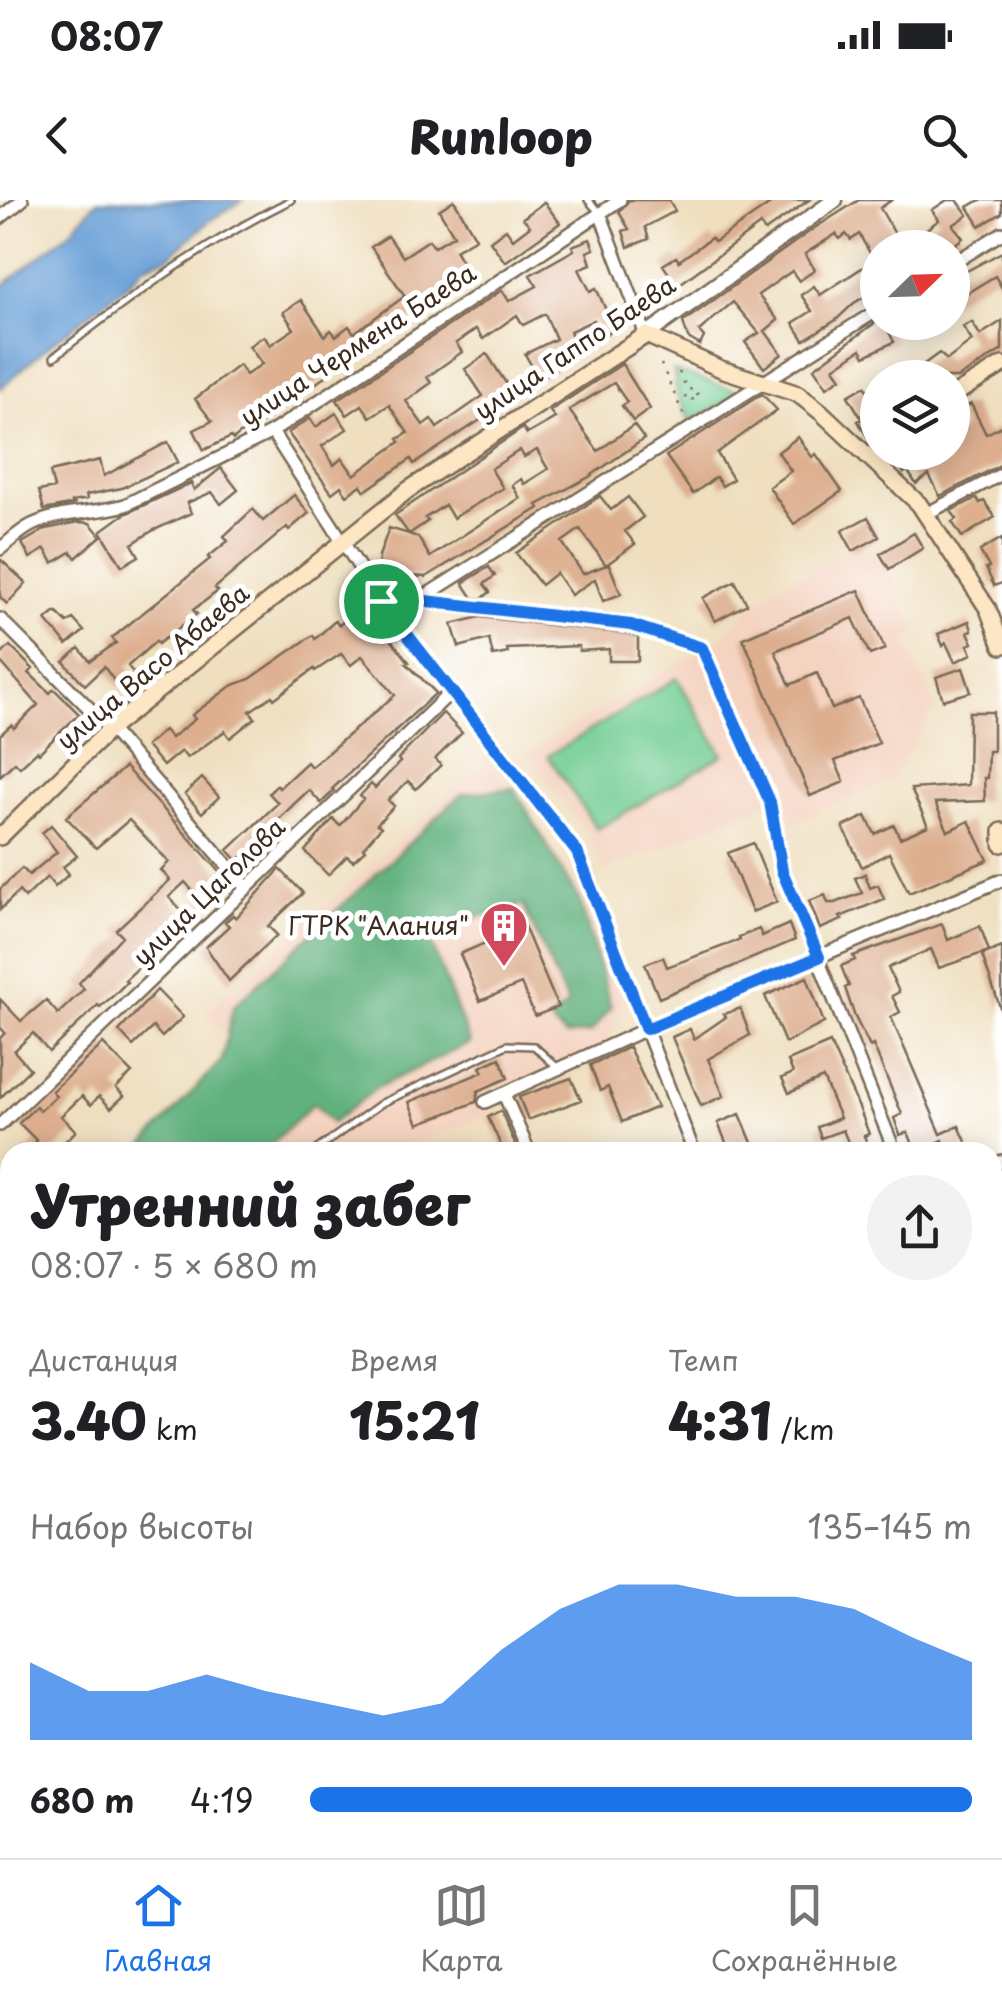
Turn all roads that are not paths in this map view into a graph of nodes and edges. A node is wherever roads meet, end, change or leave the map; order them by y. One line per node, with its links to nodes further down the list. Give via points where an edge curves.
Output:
1 (22, 200): 7 (street)
2 (291, 200): 12 (lane, via 243,224)
3 (588, 200): 6 (lane)
4 (620, 200): 6 (street, улица Чермена Баева)
5 (836, 200): 11 (street, улица Гаппо Баева)
6 (600, 214): 11 (street); 16 (street, улица Чермена Баева)
7 (0, 218)
8 (1002, 233): 9 (street)
9 (970, 253)
10 (860, 321): 14 (street)
11 (646, 336): 14 (main road); 21 (main road, улица Гаппо Баева, via 408,490)
12 (54, 357)
13 (1002, 365): 15 (main road)
14 (764, 380): 17 (main road, via 798,394); 23 (street)
15 (970, 385)
16 (272, 432): 21 (street); 22 (street, улица Чермена Баева, via 124,505 46,520)
17 (860, 440)
18 (889, 470): 20 (main road)
19 (1002, 474): 20 (street)
20 (926, 514): 26 (main road, via 988,609)
21 (344, 540): 24 (street); 29 (main road, улица Васо Абаева)
22 (0, 549)
23 (417, 600): 24 (street); 27 (street, via 631,625)
24 (381, 601): 28 (street)
25 (0, 619): 29 (street)
26 (1002, 646)
27 (702, 648): 30 (lane)
28 (450, 694): 35 (street, улица Цаголова); 37 (street, via 577,852)
29 (110, 729): 32 (main road, улица Васо Абаева); 35 (street)
30 (770, 802): 36 (street, via 782,871)
31 (1002, 831): 33 (main road)
32 (0, 837)
33 (1002, 844)
34 (1002, 880): 36 (street)
35 (246, 886): 41 (street, улица Цаголова)
36 (819, 957): 37 (street); 45 (street)
37 (646, 1029): 38 (street); 44 (street)
38 (559, 1069): 39 (street); 42 (lane, via 534,1046 507,1045 382,1103)
39 (504, 1094): 40 (street); 43 (street)
40 (485, 1102)
41 (0, 1125)
42 (327, 1142)
43 (524, 1142)
44 (690, 1142)
45 (891, 1142)

